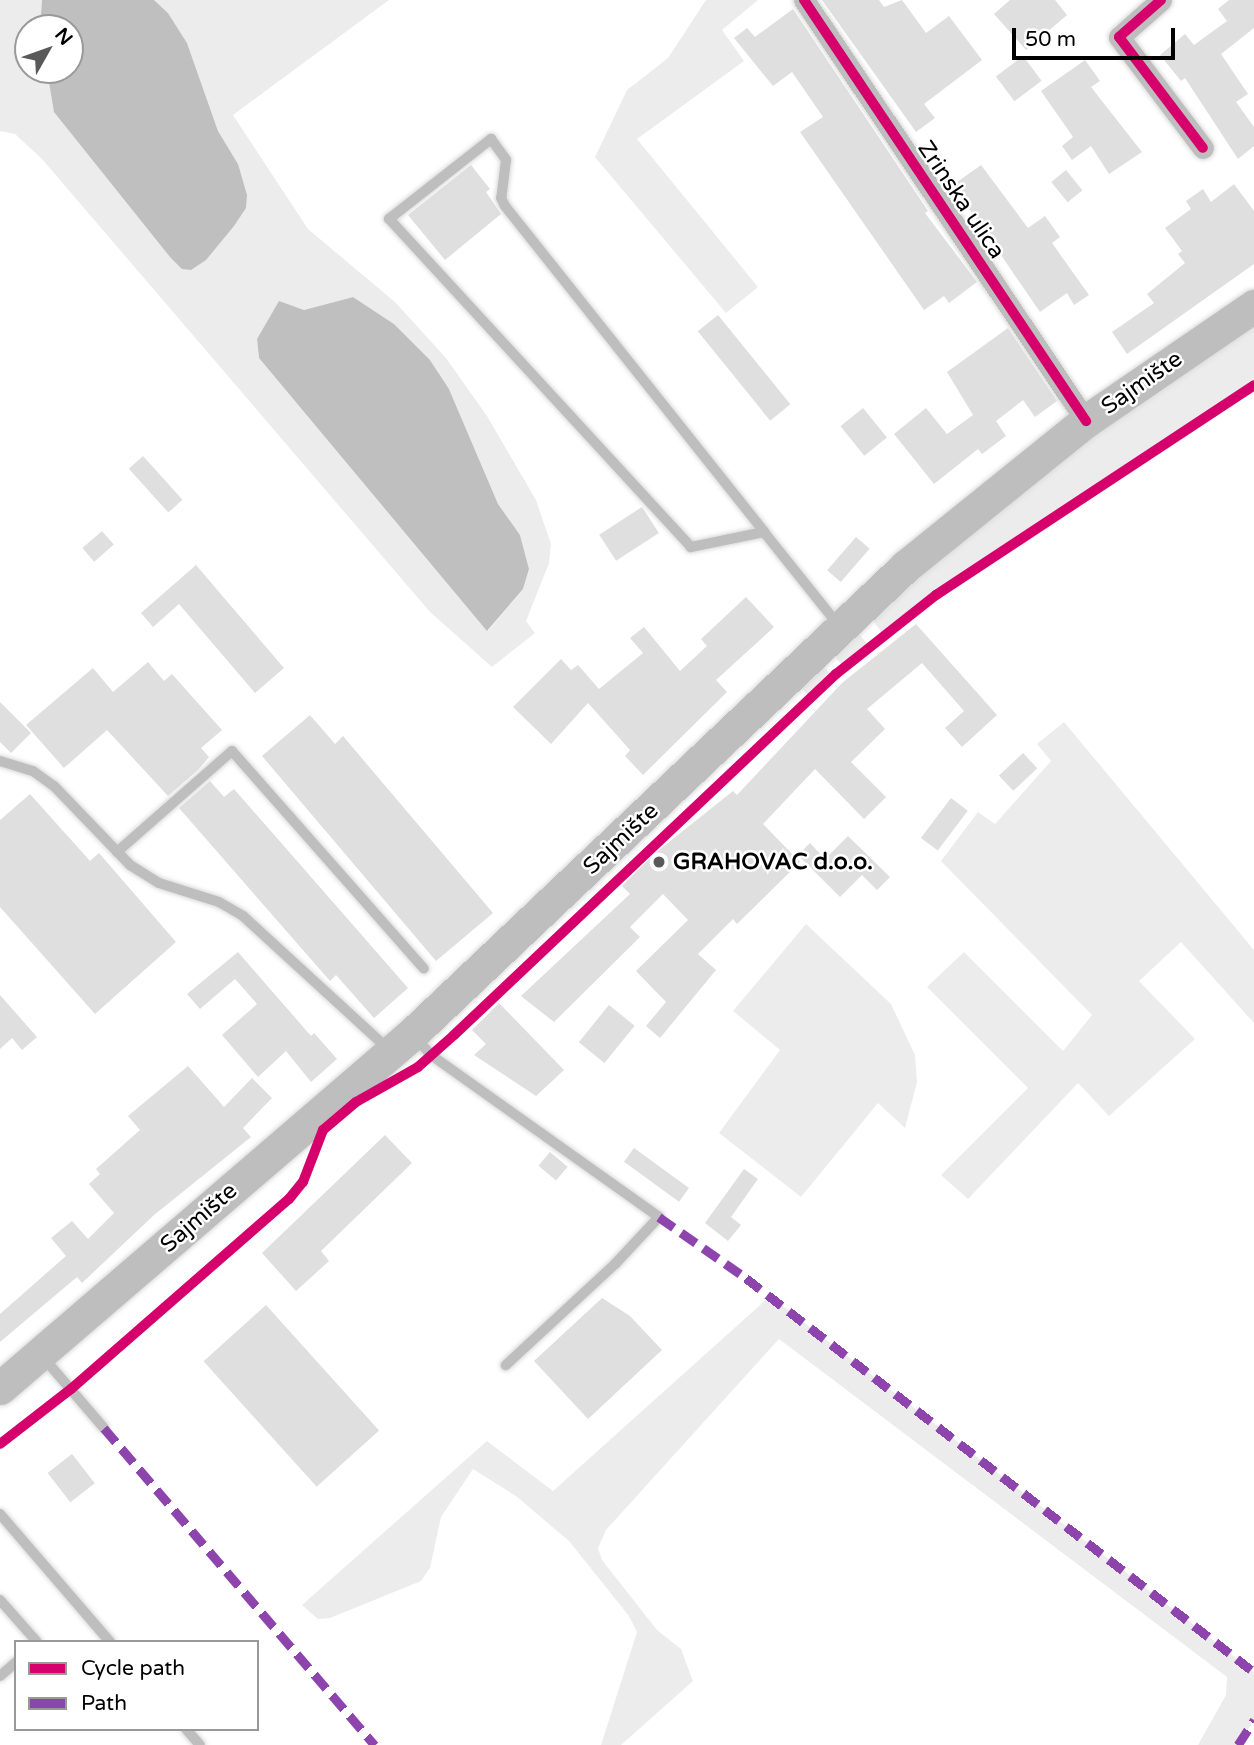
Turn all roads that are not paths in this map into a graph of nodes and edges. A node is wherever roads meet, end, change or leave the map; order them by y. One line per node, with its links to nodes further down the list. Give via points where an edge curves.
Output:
1 (804, 0): 5 (street, Zrinska ulica)
2 (1161, 0): 3 (street, via 1119,37)
3 (1203, 148)
4 (1254, 306): 5 (main road, Sajmište)
5 (1086, 421): 7 (main road, Sajmište, via 968,512)
6 (764, 532): 6 (lane, via 691,547 389,219 491,139 506,160 501,198 505,206); 7 (lane)
7 (841, 629): 11 (main road, Sajmište)
8 (0, 761): 9 (lane, via 33,771 54,786)
9 (117, 852): 10 (lane, via 232,751); 11 (lane, via 159,883 219,902 243,916)
10 (424, 969)
11 (402, 1043): 12 (main road, Sajmište); 13 (lane, via 431,1055 659,1217)
12 (40, 1354): 14 (main road, Sajmište); 15 (lane)
13 (506, 1364)
14 (0, 1388)
15 (104, 1428)
16 (0, 1514): 19 (lane)
17 (0, 1600): 18 (lane)
18 (35, 1640)
19 (108, 1640)
20 (14, 1664): 21 (lane)
21 (0, 1676)
22 (188, 1731): 23 (lane)
23 (200, 1745)

